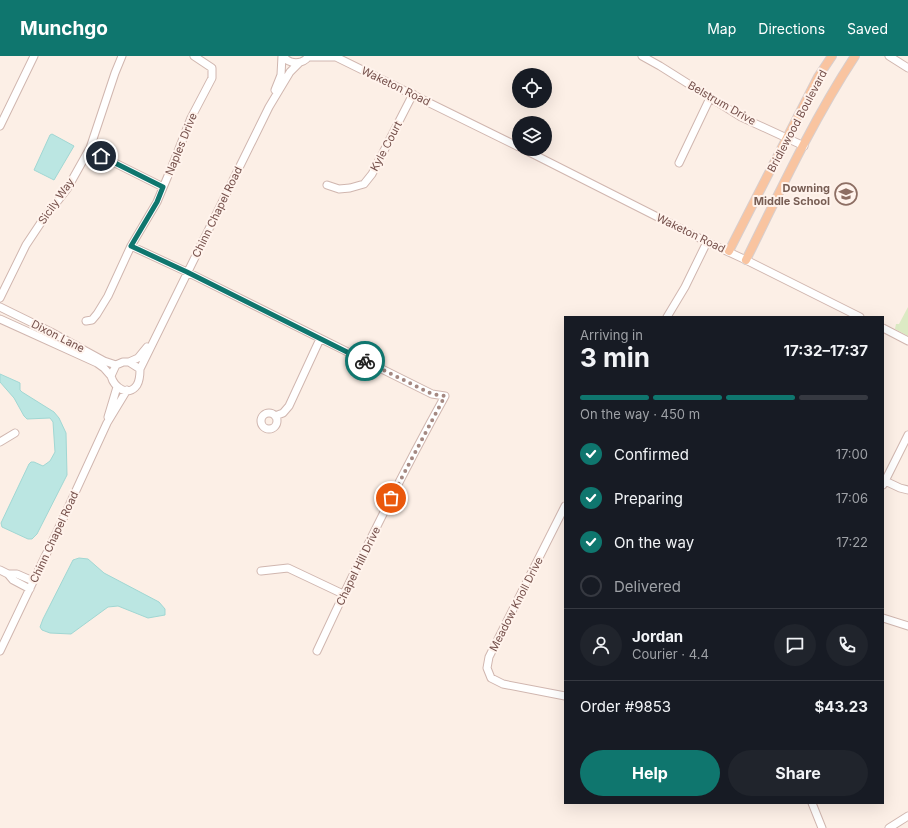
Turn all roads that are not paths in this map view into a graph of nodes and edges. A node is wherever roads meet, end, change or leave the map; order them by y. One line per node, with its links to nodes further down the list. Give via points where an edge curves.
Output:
1 (34, 56): 16 (street)
2 (122, 56): 20 (street, Sicily Way)
3 (194, 56): 24 (street, Naples Drive, via 212,68 212,78 191,118)
4 (283, 56): 11 (street, via 289,62); 15 (street, Chinn Chapel Road, via 281,75)
5 (642, 56): 14 (street, Belstrum Drive)
6 (832, 56): 17 (main road, Bridlewood Boulevard, via 818,77)
7 (855, 56): 19 (main road, Bridlewood Boulevard)
8 (889, 56): 12 (street)
9 (308, 57): 10 (street, Waketon Road); 11 (street, Chinn Chapel Road)
10 (336, 57): 13 (street, Waketon Road)
11 (299, 63): 15 (street, Chinn Chapel Road, via 290,72)
12 (908, 68)
13 (413, 94): 18 (street, Waketon Road); 23 (street, Kyle Court, via 372,174 364,184 339,189)
14 (710, 98): 17 (street, Belstrum Drive, via 741,117); 22 (street)
15 (269, 107): 29 (street, Chinn Chapel Road)
16 (0, 126)
17 (788, 138): 19 (street, Belstrum Drive); 27 (main road, Bridlewood Boulevard)
18 (512, 144)
19 (804, 146): 28 (main road, Bridlewood Boulevard)
20 (89, 150): 24 (street); 30 (street, Sicily Way, via 67,189 26,245)
21 (537, 156): 25 (street, Waketon Road)
22 (679, 163)
23 (327, 185)
24 (163, 187): 26 (street, Naples Drive)
25 (707, 242): 27 (street, Waketon Road); 32 (street)
26 (131, 246): 29 (street, Chapel Hill Drive); 35 (street, Naples Drive, via 108,296 92,320)
27 (728, 251): 28 (street, Waketon Road)
28 (746, 260): 33 (street, Waketon Road)
29 (187, 272): 37 (street, Chinn Chapel Road); 38 (street, Chapel Hill Drive)
30 (0, 298)
31 (0, 307): 41 (street, Dixon Lane)
32 (668, 316)
33 (858, 316)
34 (0, 319): 43 (street, Dixon Lane, via 97,363)
35 (86, 321)
36 (884, 329): 39 (street)
37 (154, 339): 40 (street, Chinn Chapel Road, via 138,358); 42 (street, Chinn Chapel Road)
38 (320, 339): 46 (street, via 289,406 283,413); 59 (street, Chapel Hill Drive, via 432,394 445,396)
39 (908, 341)
40 (129, 362): 41 (street); 42 (street)
41 (116, 365): 43 (street)
42 (140, 369): 45 (street, via 137,385)
43 (111, 376): 44 (street)
44 (117, 387): 45 (street); 47 (street, Chinn Chapel Road)
45 (126, 390): 47 (street, Chinn Chapel Road)
46 (275, 416)
47 (107, 423): 57 (street, Chinn Chapel Road)
48 (15, 433): 50 (street)
49 (908, 435): 51 (street)
50 (0, 442)
51 (884, 482): 52 (street)
52 (908, 490)
53 (564, 508): 64 (street, Meadow Knoll Drive, via 489,657 487,668 491,678 503,684)
54 (0, 570): 56 (street)
55 (261, 571): 59 (street, via 288,568)
56 (8, 574): 57 (street, via 18,574); 58 (street, via 12,580)
57 (33, 581): 58 (street, Chinn Chapel Road)
58 (30, 589): 62 (street, Chinn Chapel Road)
59 (343, 594): 63 (street, Chapel Hill Drive)
60 (884, 618): 61 (street)
61 (908, 626)
62 (0, 651)
63 (317, 651)
64 (564, 696)
65 (812, 804): 67 (street)
66 (908, 816): 68 (street)
67 (822, 828)
68 (889, 828)

